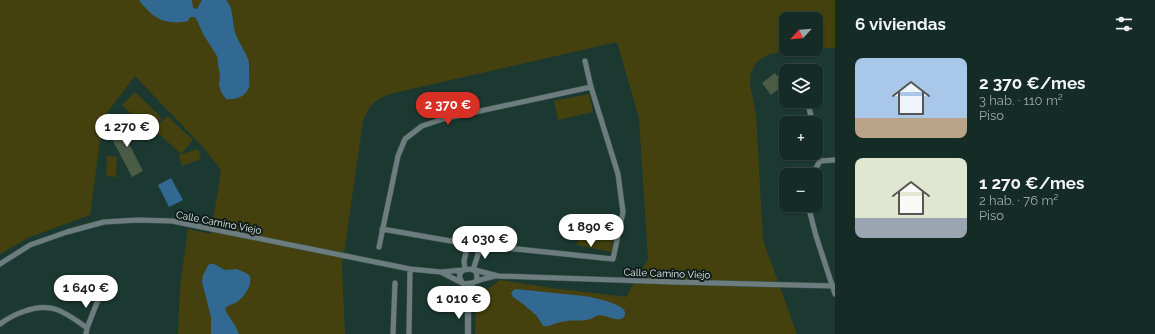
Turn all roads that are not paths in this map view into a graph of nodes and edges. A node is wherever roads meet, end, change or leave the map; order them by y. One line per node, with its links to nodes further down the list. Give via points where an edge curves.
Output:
1 (585, 61): 2 (street)
2 (591, 87): 7 (street, via 422,126 405,139 398,156); 9 (street, via 618,174 623,212 613,259)
3 (835, 160): 4 (street)
4 (820, 161): 5 (street)
5 (816, 168)
6 (810, 212): 20 (street)
7 (382, 229): 8 (street); 10 (street)
8 (468, 244): 9 (street); 13 (street)
9 (481, 245): 14 (street)
10 (379, 246)
11 (0, 264): 12 (street, Calle Camino Viejo, via 30,245 67,232 104,222 138,220 172,222)
12 (410, 269): 15 (street, Calle Camino Viejo); 27 (street)
13 (464, 270): 14 (street); 15 (street, Calle Camino Viejo); 18 (street, via 460,275)
14 (474, 270): 16 (street, Calle Camino Viejo); 17 (street, via 478,278)
15 (440, 272): 18 (street, Calle Camino Viejo)
16 (498, 276): 17 (street, Calle Camino Viejo); 20 (street, Calle Camino Viejo)
17 (474, 282): 18 (street); 23 (street)
18 (463, 283): 23 (street)
19 (395, 284): 26 (street)
20 (834, 286): 21 (street)
21 (835, 294)
22 (100, 295): 25 (street)
23 (468, 306): 28 (street)
24 (0, 324): 25 (street, via 26,310 46,307 55,308 66,314)
25 (86, 332)
26 (393, 334)
27 (409, 334)
28 (468, 334)

